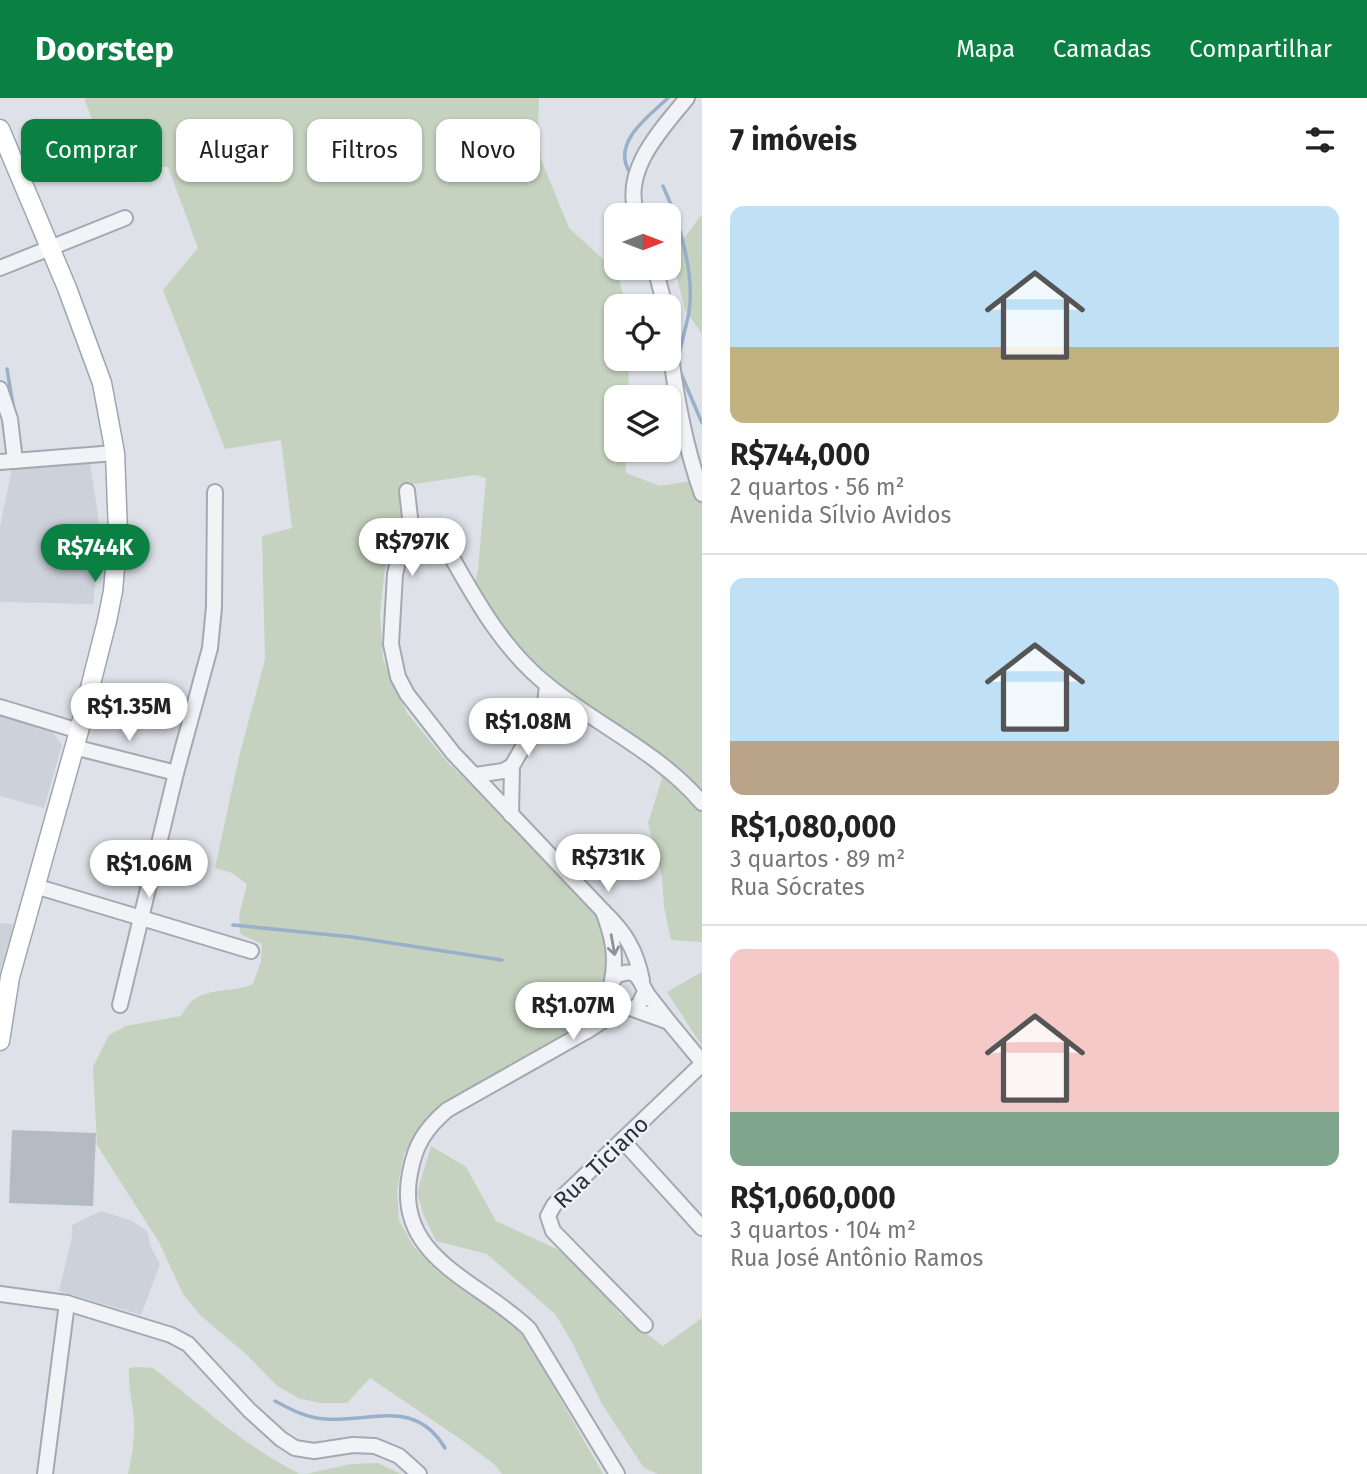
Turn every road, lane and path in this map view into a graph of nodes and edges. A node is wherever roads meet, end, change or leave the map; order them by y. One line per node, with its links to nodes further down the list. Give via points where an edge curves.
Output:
1 (687, 98): 3 (street, via 637,169)
2 (0, 129): 5 (main road)
3 (632, 203)
4 (125, 218): 5 (street)
5 (49, 248): 6 (street); 9 (main road, via 97,366)
6 (0, 268)
7 (672, 371): 13 (street, via 685,440)
8 (0, 389): 10 (street, via 11,428)
9 (115, 453): 10 (street); 19 (main road, via 118,533 113,591)
10 (8, 462)
11 (407, 491): 14 (street)
12 (215, 492): 21 (street, via 213,626)
13 (702, 494)
14 (413, 544): 15 (street, via 433,542 447,551 493,627); 22 (street, via 399,558 395,574 393,659 407,694)
15 (547, 685): 17 (street); 18 (street)
16 (0, 707): 19 (street)
17 (586, 714): 18 (street); 23 (street, via 680,780)
18 (543, 724): 20 (street)
19 (76, 739): 21 (street); 25 (main road)
20 (512, 766): 22 (street); 24 (street)
21 (176, 773): 27 (street)
22 (476, 775): 24 (street)
23 (702, 803)
24 (511, 815): 26 (street)
25 (35, 886): 27 (street); 35 (main road, via 10,977)
26 (603, 911): 29 (street, one-way to 29, via 615,957); 30 (street, via 633,948)
27 (143, 917): 28 (street); 31 (street)
28 (251, 951)
29 (611, 986): 30 (street, via 616,976 627,973 638,976); 32 (street, via 612,1002); 34 (street)
30 (644, 986): 32 (street, via 642,1002); 33 (street)
31 (120, 1005)
32 (627, 1009): 33 (street); 34 (street)
33 (669, 1021): 36 (street)
34 (587, 1031): 44 (street, via 435,1121 417,1144 408,1180 408,1204 410,1218 431,1252 529,1329)
35 (0, 1041)
36 (702, 1063): 37 (street, Rua Ticiano)
37 (623, 1141): 38 (street); 41 (street, Rua Ticiano, via 554,1205 548,1220)
38 (702, 1228)
39 (0, 1294): 40 (street)
40 (66, 1303): 42 (street); 43 (street, via 180,1339 249,1410 295,1448 375,1446 399,1456)
41 (645, 1325)
42 (46, 1474)
43 (419, 1474)
44 (617, 1474)

